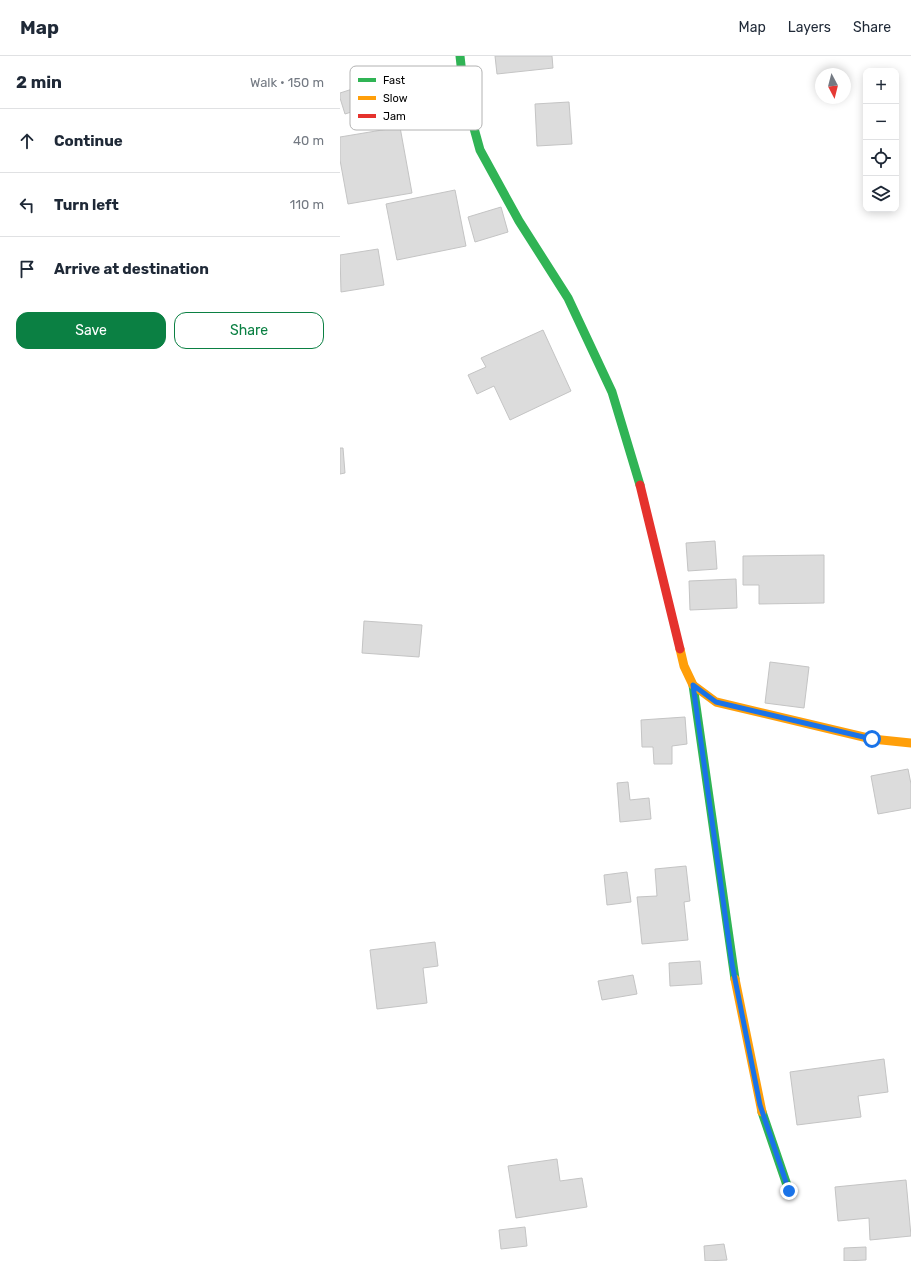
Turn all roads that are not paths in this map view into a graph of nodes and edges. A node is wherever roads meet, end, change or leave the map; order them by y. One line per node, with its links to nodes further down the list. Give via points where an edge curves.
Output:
1 (460, 56): 2 (street)
2 (461, 66)
3 (474, 130): 4 (street, via 480,150 519,221 568,298 612,392 637,472 684,666)
4 (693, 685): 5 (street, via 716,702 872,739); 6 (street, via 732,964 760,1105)
5 (911, 743)
6 (789, 1191)

